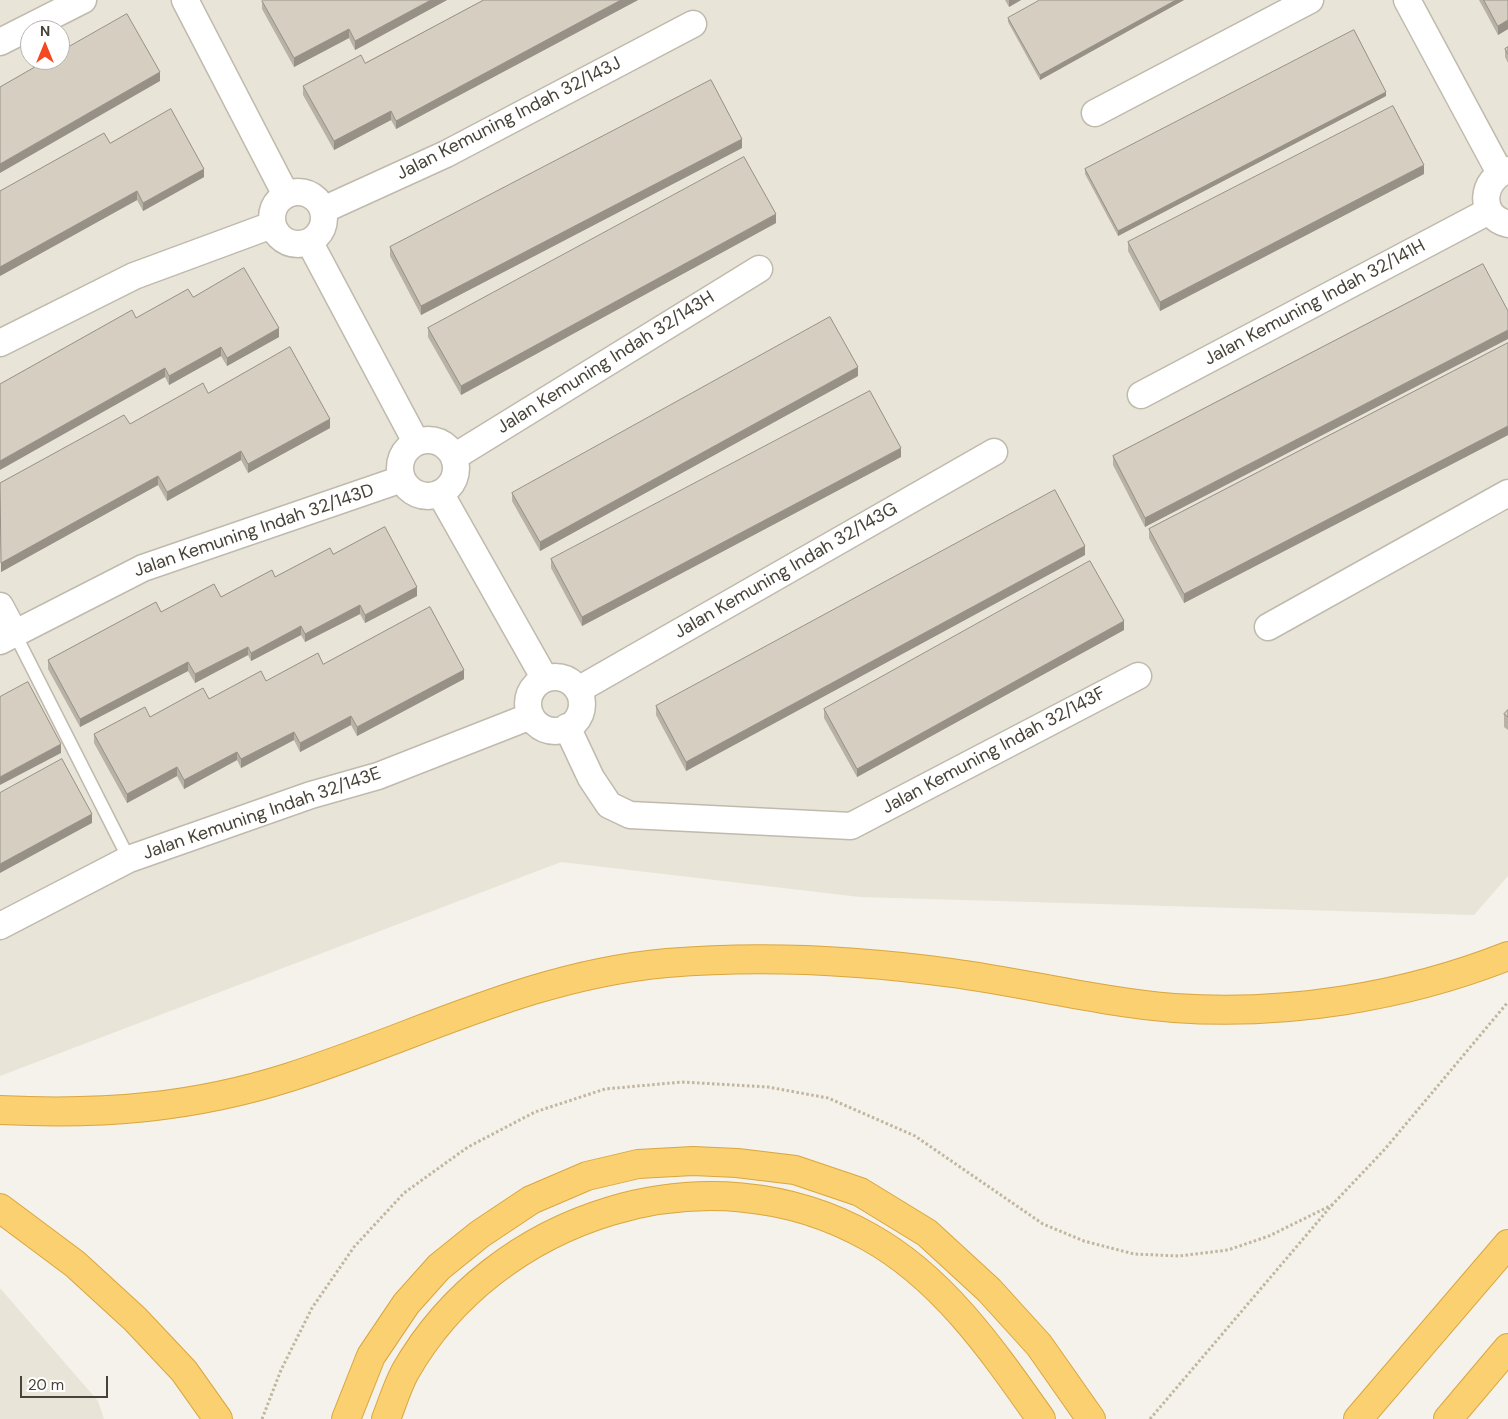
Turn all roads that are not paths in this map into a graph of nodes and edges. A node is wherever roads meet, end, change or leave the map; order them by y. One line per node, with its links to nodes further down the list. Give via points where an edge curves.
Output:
1 (83, 0): 6 (street)
2 (185, 0): 9 (street)
3 (1310, 0): 7 (street)
4 (1407, 0): 8 (street)
5 (693, 24): 10 (street, Jalan Kemuning Indah 32/143J, via 446,154)
6 (0, 42)
7 (1095, 113)
8 (1504, 172): 11 (street, via 1488,186 1485,194)
9 (286, 195): 10 (street, via 297,192 309,194); 12 (street, via 274,208)
10 (324, 210): 13 (street, via 322,229)
11 (1499, 217): 16 (street, Jalan Kemuning Indah 32/141H)
12 (272, 224): 13 (street, via 287,242 298,245); 15 (street, via 134,276)
13 (310, 242): 17 (street)
14 (759, 269): 19 (street, Jalan Kemuning Indah 32/143H)
15 (0, 343)
16 (1141, 395)
17 (416, 442): 19 (street, via 434,440 450,450); 20 (street, via 400,462)
18 (994, 452): 28 (street, Jalan Kemuning Indah 32/143G)
19 (454, 457): 21 (street, via 452,482)
20 (402, 479): 21 (street, via 414,492); 25 (street, Jalan Kemuning Indah 32/143D, via 143,568)
21 (440, 493): 27 (street)
22 (1508, 493): 24 (street)
23 (0, 606): 25 (street)
24 (1268, 627)
25 (7, 638): 31 (lane)
26 (1138, 676): 30 (street, Jalan Kemuning Indah 32/143F, via 851,826 630,815 609,805 591,778)
27 (545, 679): 28 (street, via 560,677); 29 (street, via 537,683 528,699)
28 (578, 690): 30 (street, via 581,707 574,722)
29 (531, 716): 30 (street, via 543,727 559,730); 31 (street, Jalan Kemuning Indah 32/143E, via 378,776 311,795)
30 (567, 727)
31 (129, 860): 32 (street, Jalan Kemuning Indah 32/143E)
32 (0, 926)
33 (1508, 956): 34 (highway, via 1405,989 1264,1009 1175,1008 953,973 828,960 748,959 664,964 589,974 529,990 291,1077 188,1103 143,1109 46,1113)
34 (0, 1110)
35 (0, 1208): 38 (highway, via 75,1264 135,1319 184,1371)
36 (1508, 1244): 43 (highway)
37 (1508, 1348): 44 (highway)
38 (218, 1419)
39 (346, 1419): 42 (highway, via 371,1356 406,1304 439,1267 507,1215 531,1200 587,1176 638,1164 693,1161 795,1170 860,1192 927,1233 989,1290 1039,1345)
40 (386, 1419): 41 (highway, via 404,1374 428,1338 484,1278 515,1255 552,1233 602,1212 702,1196 773,1202 822,1216 869,1237 907,1263 948,1300 1003,1365)
41 (1041, 1419)
42 (1090, 1419)
43 (1358, 1419)
44 (1448, 1419)

